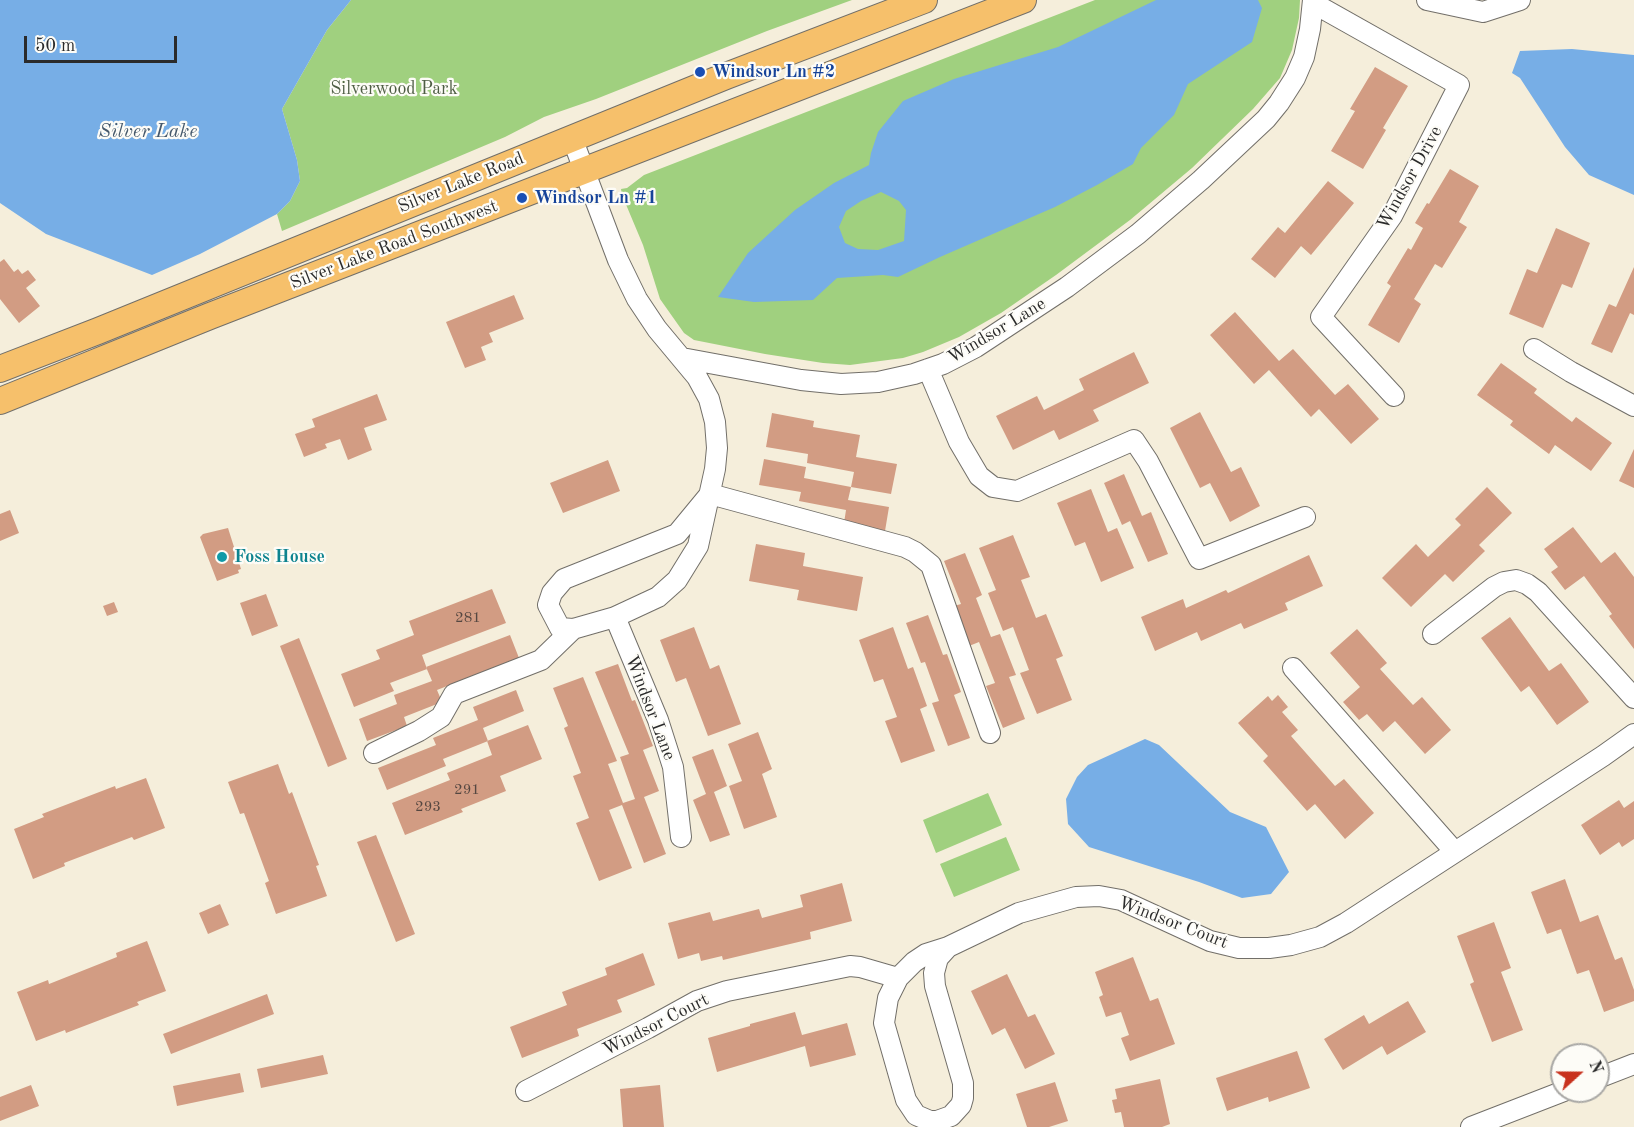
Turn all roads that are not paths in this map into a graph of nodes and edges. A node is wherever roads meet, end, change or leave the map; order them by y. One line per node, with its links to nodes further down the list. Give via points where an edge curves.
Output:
1 (924, 0): 6 (main road, Silver Lake Road)
2 (1023, 0): 7 (main road, Silver Lake Road Southwest)
3 (1427, 0): 4 (street, via 1483,12)
4 (1520, 0)
5 (1313, 1): 11 (street, Windsor Lane, via 1304,57 1295,78 1280,103 1233,150 1138,234 1067,287 976,348); 12 (street, Windsor Drive, via 1459,85 1392,216 1321,317)
6 (572, 138): 7 (street); 10 (main road, Silver Lake Road)
7 (584, 170): 9 (street, via 618,260 637,298); 13 (main road, Silver Lake Road Southwest)
8 (1534, 349): 14 (street)
9 (682, 358): 11 (street, Windsor Lane, via 841,384 878,382); 15 (street, via 709,399 715,422 717,448)
10 (0, 369)
11 (928, 369): 16 (street, via 959,442 979,476 993,487 1017,491 1134,440 1199,559)
12 (1394, 396)
13 (0, 401)
14 (1634, 406)
15 (710, 494): 17 (street, via 699,546 677,580 658,597); 18 (street, via 677,534 564,579 548,605 560,628); 22 (street, via 915,552 931,566)
16 (1305, 517)
17 (615, 617): 18 (street); 25 (street, Windsor Lane, via 673,766)
18 (573, 629): 24 (street, via 541,660 454,694 441,717)
19 (1433, 634): 21 (street, via 1494,587 1516,580 1538,592)
20 (1293, 668): 26 (street)
21 (1634, 699)
22 (990, 733)
23 (1634, 734): 26 (street, Windsor Court)
24 (375, 753)
25 (681, 837)
26 (1455, 852): 27 (street, Windsor Court, via 1346,923 1320,937 1291,945 1239,948 1210,941 1121,900 1099,896 1062,899 1019,913)
27 (948, 947): 28 (street, Windsor Court, via 926,954); 28 (street, Windsor Court, via 938,958 935,986 964,1091 957,1111 945,1119 922,1119 906,1100 884,1023 888,998)
28 (898, 978): 31 (street, Windsor Court, via 850,966 697,1000)
29 (1634, 1064): 30 (street)
30 (1610, 1073)
31 (526, 1091)
32 (1550, 1096): 33 (street)
33 (1471, 1127)

